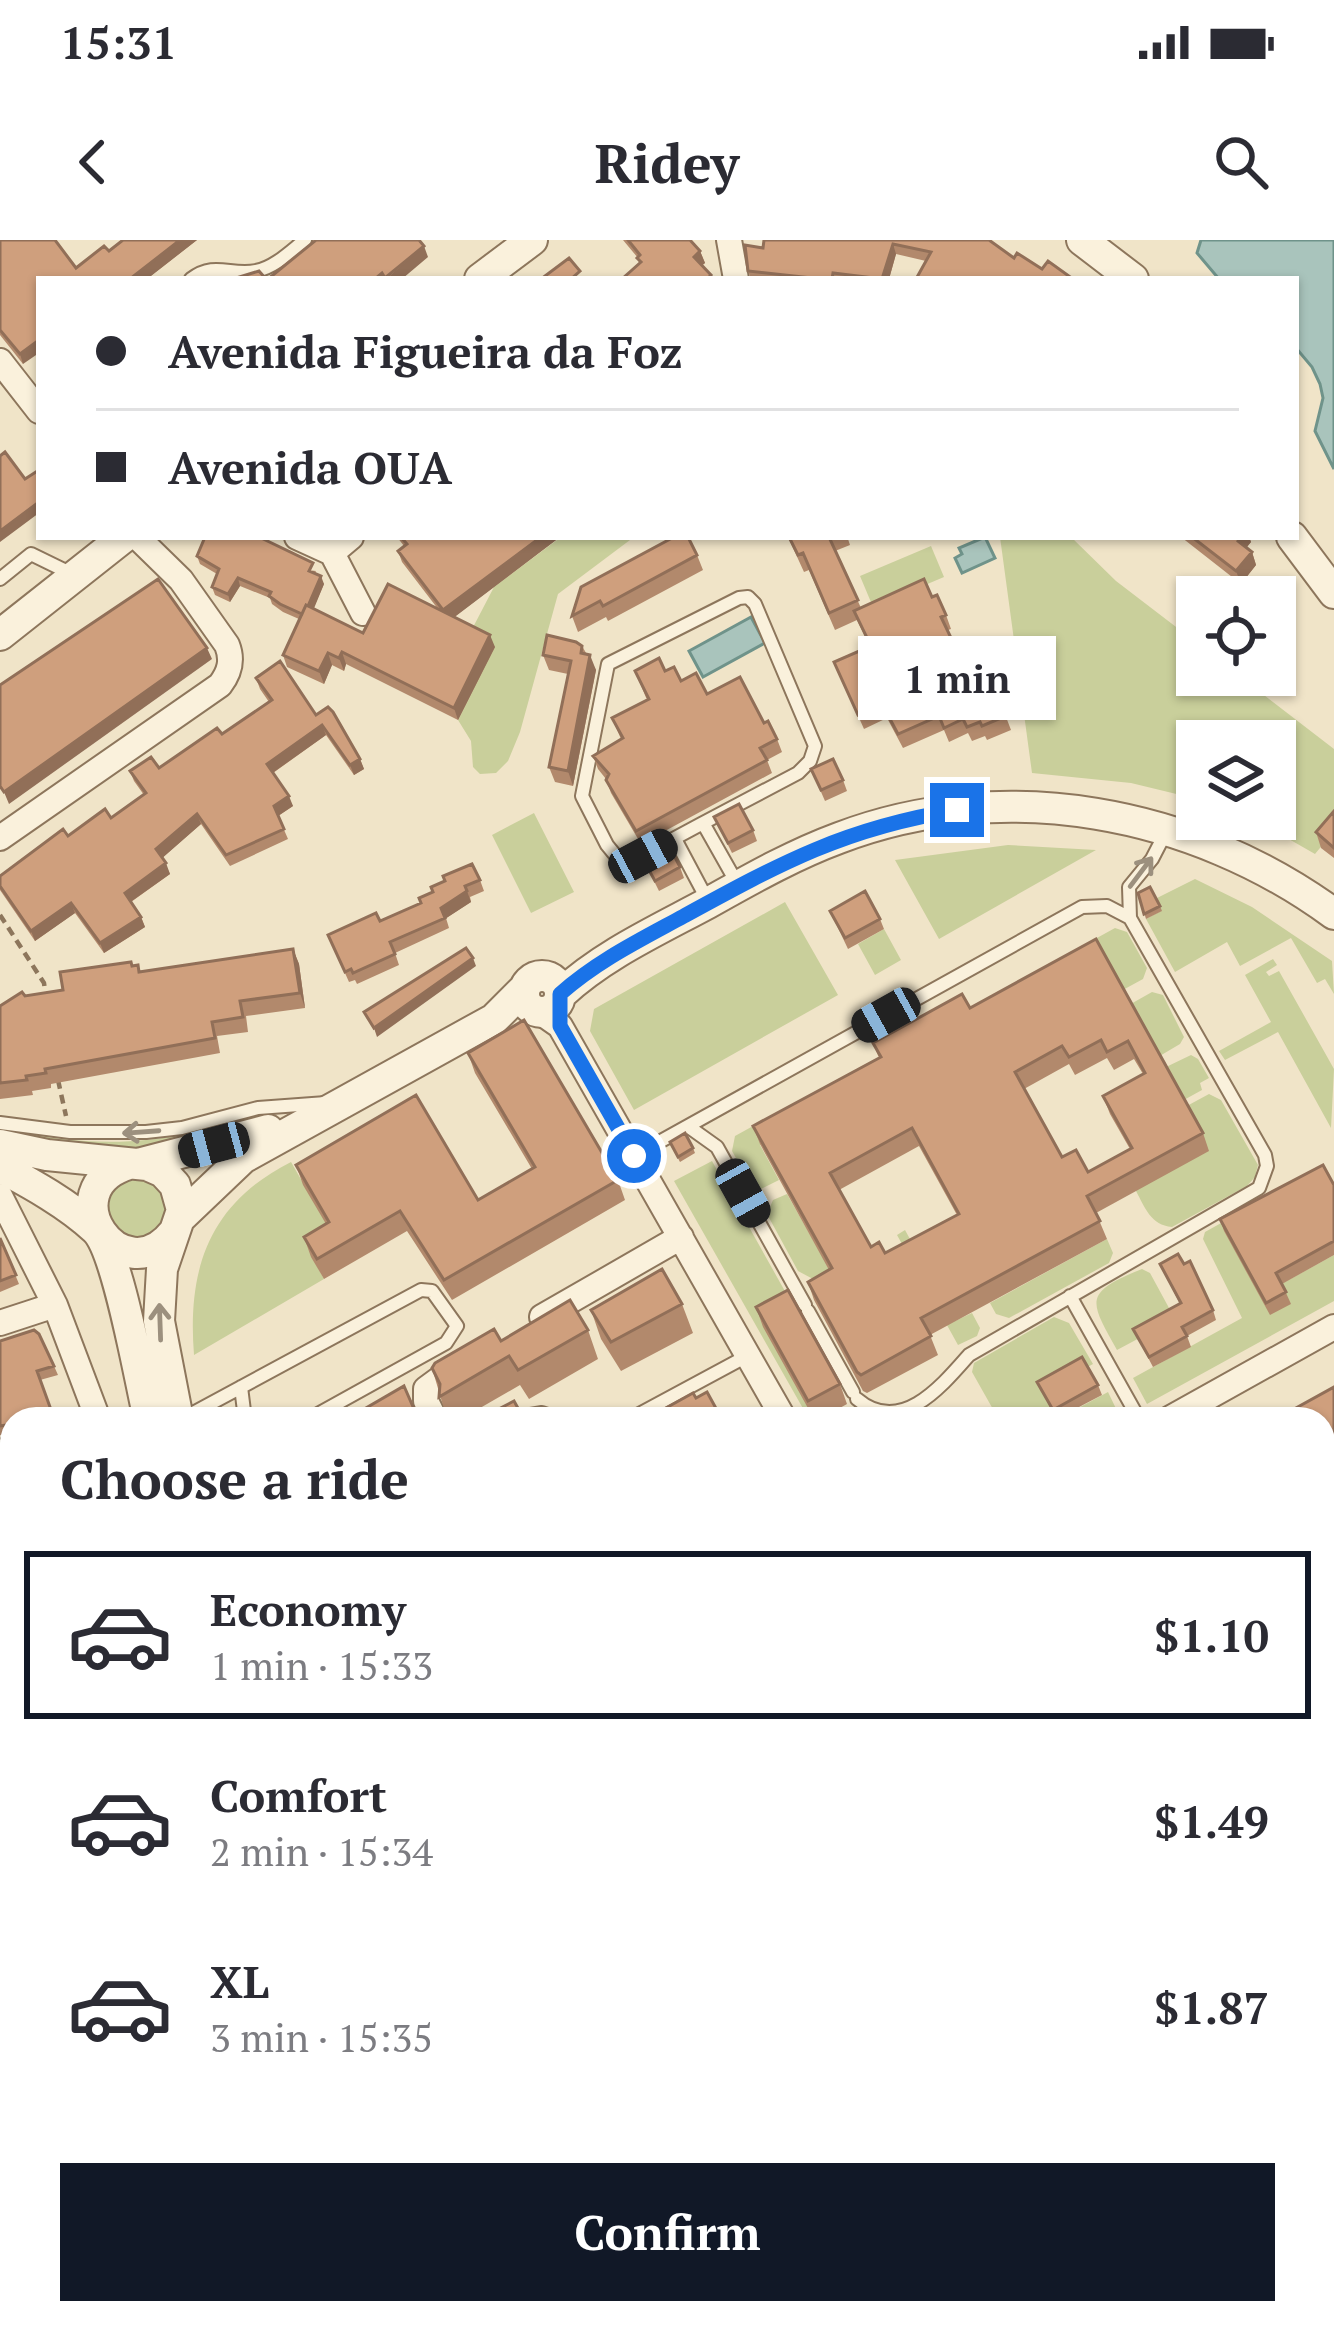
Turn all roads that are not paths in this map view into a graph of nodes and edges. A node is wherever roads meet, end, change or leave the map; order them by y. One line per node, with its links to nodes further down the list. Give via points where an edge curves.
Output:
1 (305, 240): 5 (lane, via 265,268 211,268)
2 (532, 240): 6 (street)
3 (729, 240): 7 (street)
4 (1082, 240): 8 (street)
5 (196, 276)
6 (484, 276)
7 (735, 276)
8 (1129, 276)
9 (0, 361): 10 (street)
10 (36, 400)
11 (120, 540): 15 (street)
12 (140, 540): 22 (street, via 181,580 227,645 226,677)
13 (1294, 540): 17 (street)
14 (341, 545): 18 (street)
15 (74, 575): 16 (lane, via 31,554); 19 (street)
16 (0, 579)
17 (1334, 593)
18 (363, 613)
19 (0, 635)
20 (703, 823): 23 (lane); 23 (lane, via 798,773 814,753 748,597 608,664 582,790 586,808 622,859); 24 (lane)
21 (1167, 829): 24 (street, via 1075,810 957,810 843,836); 26 (street, via 1236,854); 27 (lane, one-way to 21, via 1129,887)
22 (2, 833)
23 (675, 839): 25 (lane)
24 (739, 886): 25 (street)
25 (709, 902): 28 (street, via 590,967)
26 (1334, 914)
27 (1130, 918): 32 (lane, via 1107,906 1082,907); 41 (lane, via 1267,1166 1252,1196)
28 (547, 1001): 29 (street, via 494,1019); 34 (street)
29 (339, 1103): 30 (street); 31 (lane, one-way to 31, via 258,1108 146,1132)
30 (309, 1119): 35 (street); 38 (street, via 243,1158)
31 (0, 1123)
32 (689, 1127): 34 (lane); 58 (lane, via 717,1147 855,1395)
33 (0, 1144): 35 (street)
34 (634, 1156): 40 (street)
35 (134, 1164): 38 (street, via 155,1168 175,1185); 39 (street, via 116,1168 96,1190)
36 (0, 1167): 39 (street)
37 (4, 1212): 42 (street)
38 (179, 1223): 39 (street, via 167,1241 144,1252 118,1249); 51 (street, one-way to 38, via 162,1269)
39 (99, 1232): 50 (street)
40 (681, 1238): 45 (street); 47 (street)
41 (1070, 1296): 59 (lane, via 969,1355); 60 (lane)
42 (56, 1305): 43 (street); 49 (street)
43 (0, 1323)
44 (1334, 1328): 61 (street)
45 (516, 1332)
46 (475, 1356): 55 (street, via 429,1384)
47 (747, 1356): 56 (lane); 57 (street)
48 (241, 1387): 52 (lane); 53 (lane); 54 (lane, via 421,1290 432,1292 455,1334)
49 (94, 1407)
50 (153, 1407)
51 (156, 1407)
52 (186, 1407)
53 (244, 1407)
54 (331, 1407)
55 (429, 1407)
56 (652, 1407)
57 (777, 1407)
58 (871, 1407)
59 (911, 1407)
60 (1132, 1407)
61 (1194, 1407)

